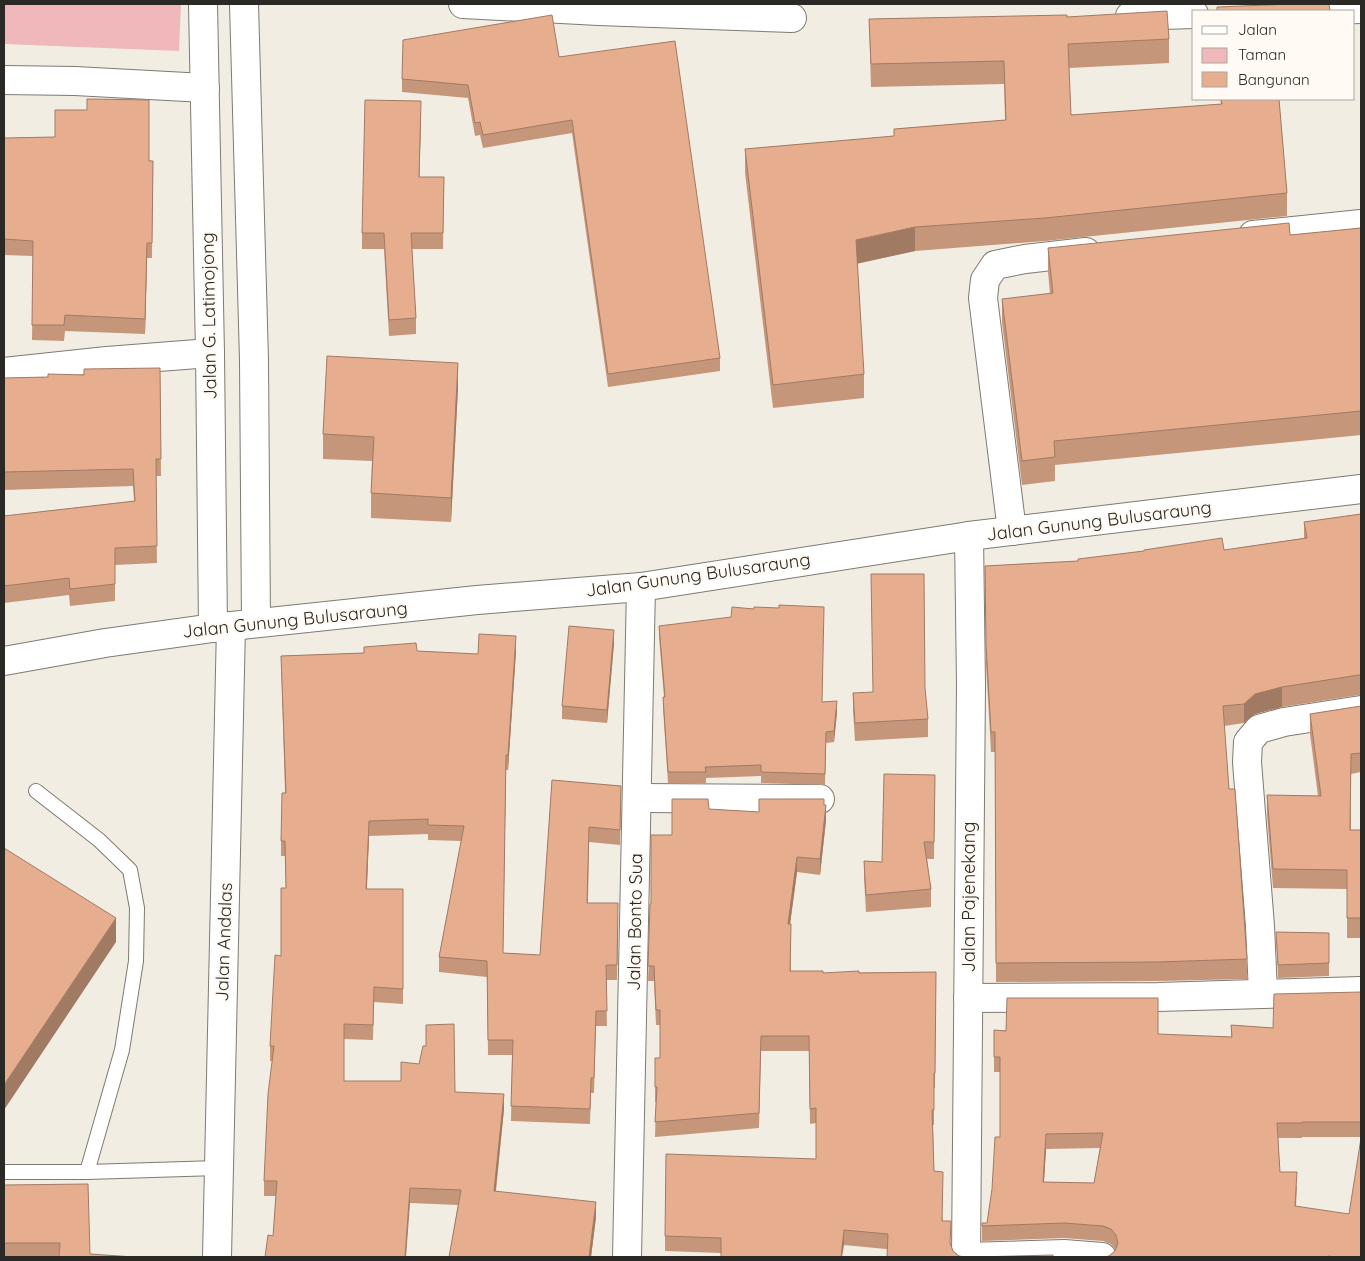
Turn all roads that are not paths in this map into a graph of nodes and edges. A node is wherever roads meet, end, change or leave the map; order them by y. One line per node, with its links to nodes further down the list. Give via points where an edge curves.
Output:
1 (203, 4): 11 (main road, Jalan G. Latimojong)
2 (244, 4): 21 (main road, via 254,360)
3 (463, 4): 4 (main road)
4 (599, 7): 9 (main road)
5 (1361, 9): 6 (main road)
6 (1328, 10)
7 (1192, 14): 8 (main road)
8 (1103, 17)
9 (792, 18)
10 (4, 80): 11 (main road)
11 (205, 88): 15 (main road, Jalan G. Latimojong)
12 (1361, 224): 13 (main road)
13 (1228, 237)
14 (1112, 250): 18 (main road, via 1025,259 995,266 985,280 983,298)
15 (210, 353): 16 (main road); 21 (main road, Jalan G. Latimojong)
16 (4, 372)
17 (1361, 490): 18 (main road, Jalan Gunung Bulusaraung)
18 (1012, 531): 19 (main road, Jalan Gunung Bulusaraung)
19 (969, 536): 20 (main road, Jalan Gunung Bulusaraung); 29 (main road, Jalan Pajenekang)
20 (641, 587): 21 (main road, Jalan Gunung Bulusaraung, via 477,600); 25 (main road, Jalan Bonto Sua)
21 (233, 626): 22 (main road, Jalan Gunung Bulusaraung); 30 (main road, Jalan Andalas)
22 (4, 661)
23 (1361, 710): 28 (main road, via 1259,729 1248,742)
24 (36, 791): 32 (lane, via 99,840 130,870 137,908 136,961 122,1050)
25 (638, 798): 26 (main road); 34 (main road, Jalan Bonto Sua)
26 (820, 799)
27 (1361, 990): 28 (main road)
28 (1263, 993): 29 (main road)
29 (968, 998): 35 (main road, Jalan Pajenekang)
30 (218, 1168): 32 (lane); 33 (main road, Jalan Andalas)
31 (4, 1172): 32 (lane)
32 (87, 1172)
33 (217, 1257)
34 (627, 1257)
35 (966, 1257): 36 (main road, via 1064,1254)
36 (1102, 1257)

